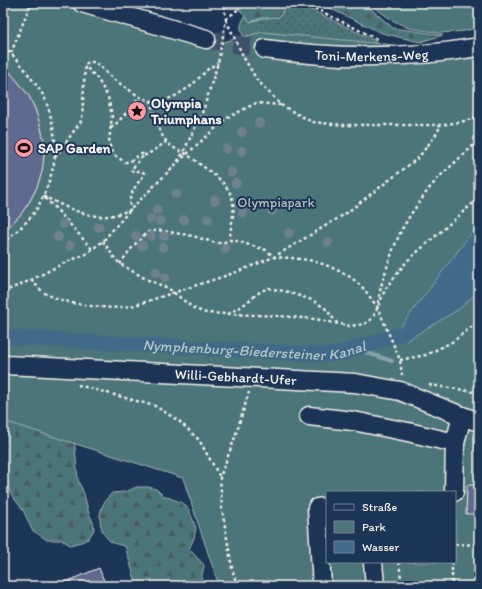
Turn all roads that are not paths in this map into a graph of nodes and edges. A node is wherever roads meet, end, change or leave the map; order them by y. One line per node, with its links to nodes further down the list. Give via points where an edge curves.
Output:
1 (82, 3): 2 (street)
2 (206, 39)
3 (479, 47): 4 (street, Toni-Merkens-Weg, via 363,57 323,56)
4 (265, 49)
5 (3, 365): 7 (street, Willi-Gebhardt-Ufer, via 355,383 400,391)
6 (309, 416): 9 (street, via 353,421)
7 (462, 416): 8 (street, Willi-Gebhardt-Ufer); 9 (street)
8 (479, 422)
9 (455, 443): 10 (street)
10 (454, 491)
11 (326, 507): 13 (street, via 317,508)
12 (373, 563): 14 (street)
13 (322, 586)
14 (375, 586)

